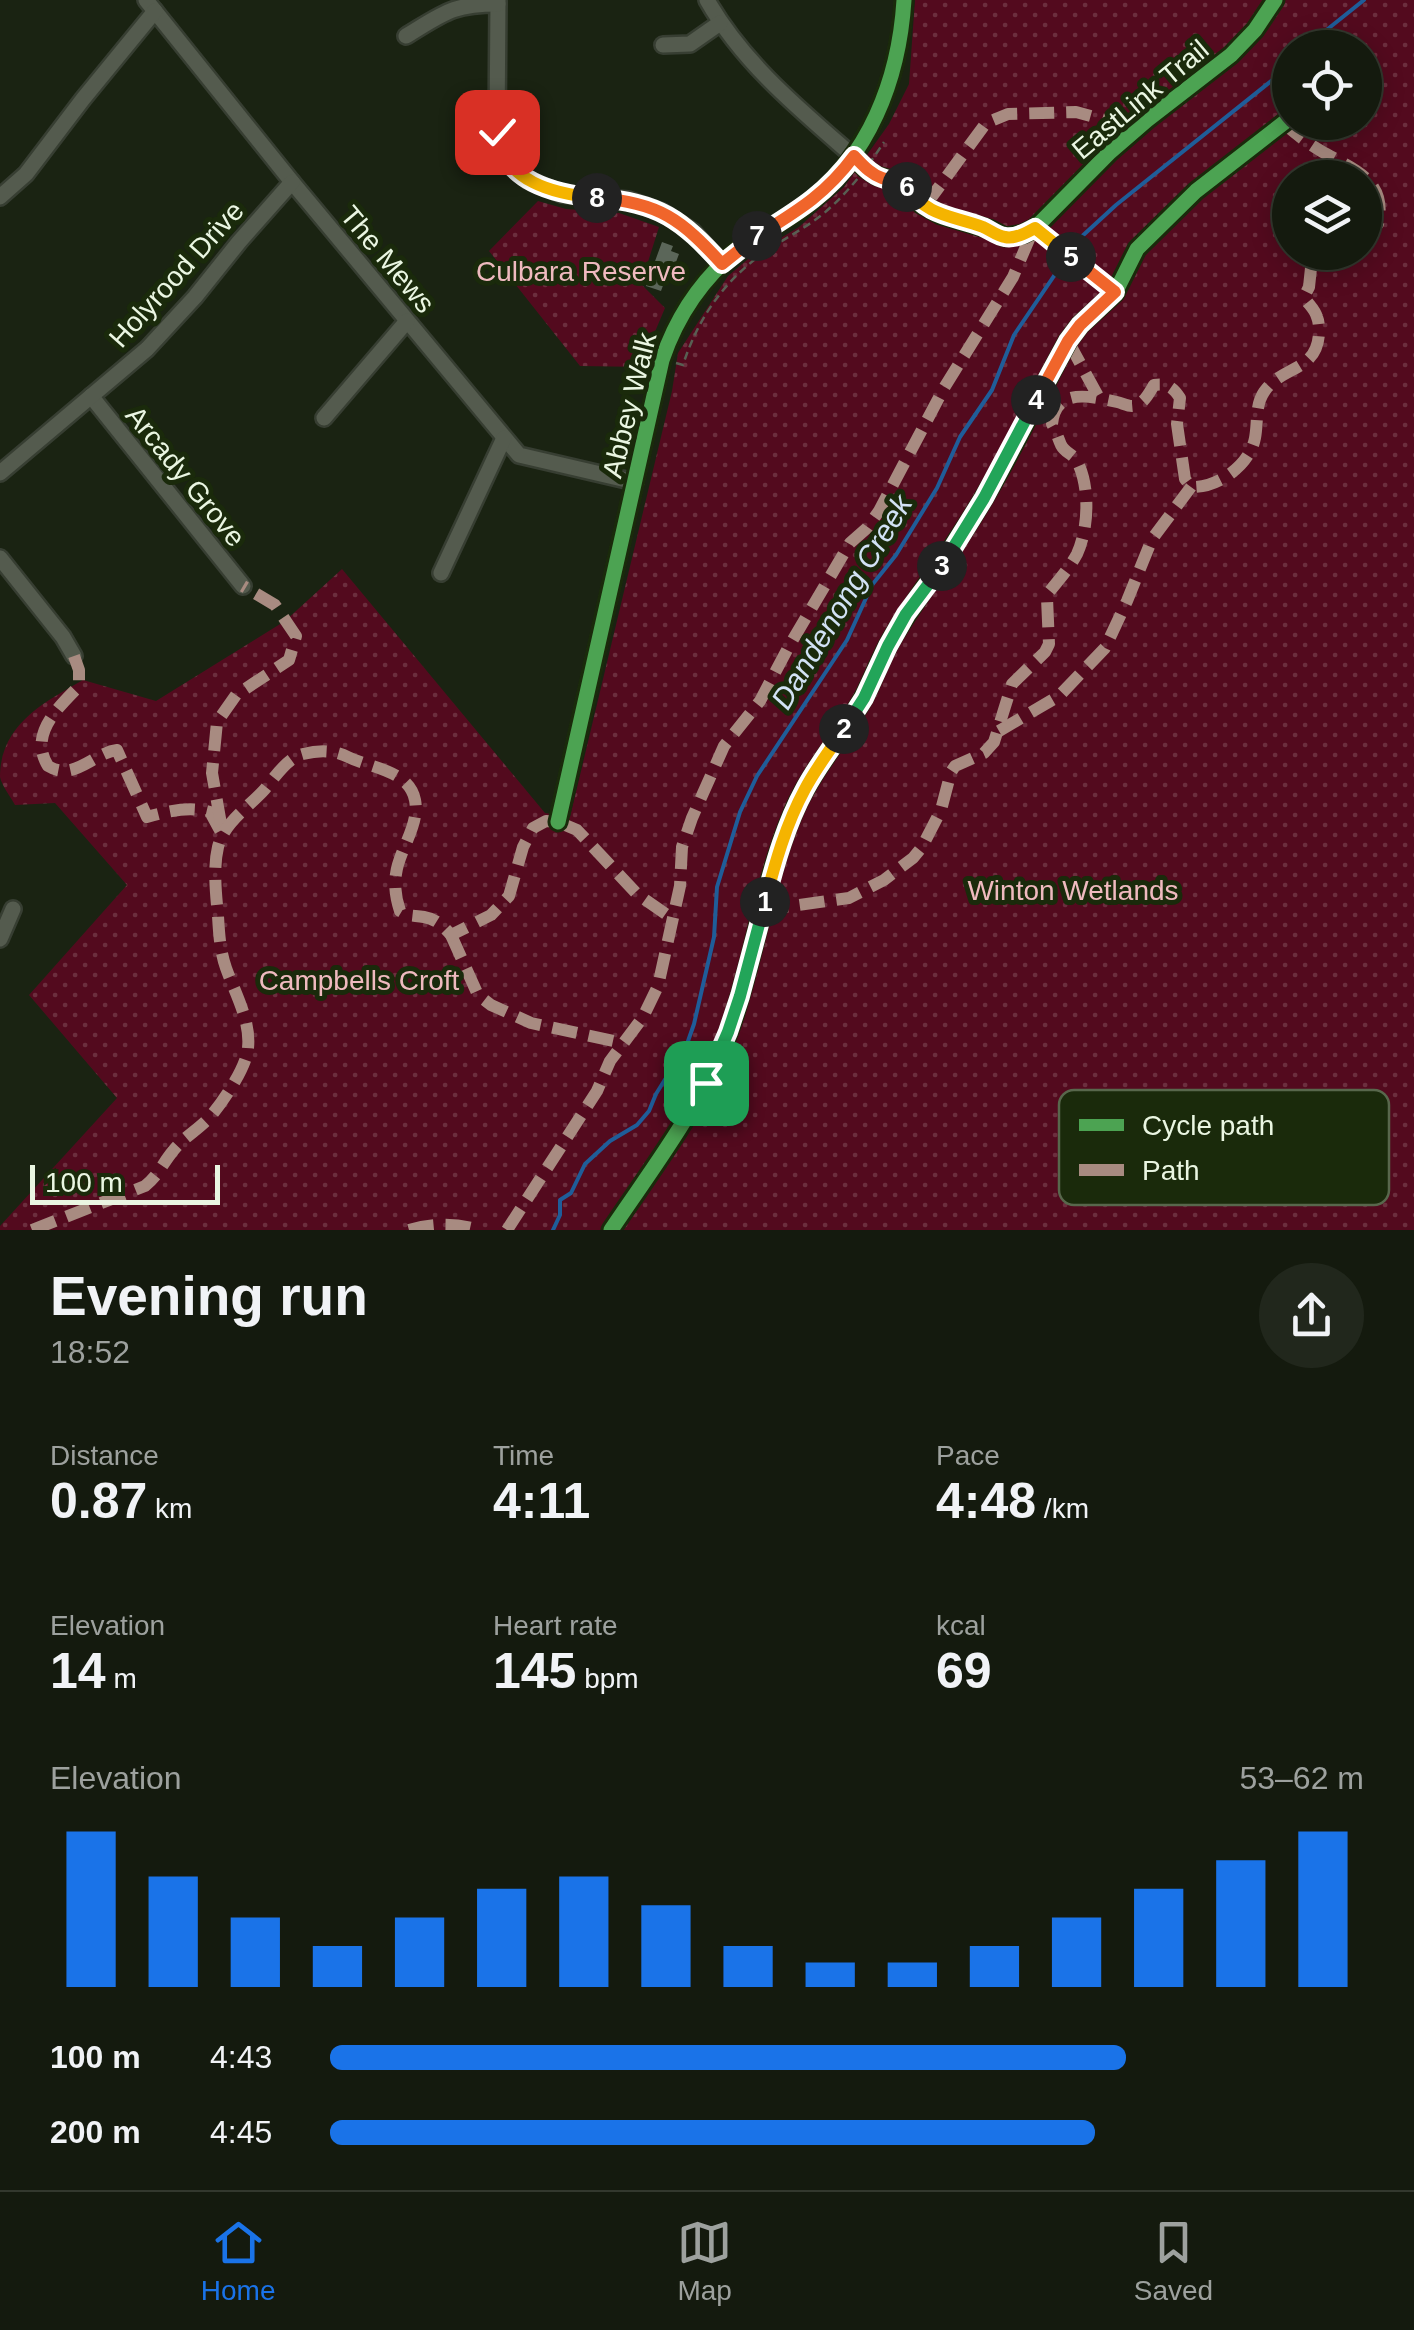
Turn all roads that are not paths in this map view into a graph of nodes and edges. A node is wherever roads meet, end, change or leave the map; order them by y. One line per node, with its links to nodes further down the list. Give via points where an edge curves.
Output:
1 (707, 0): 5 (street)
2 (904, 0): 8 (street, Abbey Walk, via 890,81)
3 (498, 2): 6 (street, via 449,9); 11 (street, via 497,132 509,164 562,194 628,200 662,212 693,232)
4 (151, 6): 9 (street, The Mews); 10 (street, via 26,174)
5 (720, 23): 7 (street, via 690,44); 8 (street, via 746,58)
6 (406, 36)
7 (663, 46)
8 (854, 156): 11 (street, Abbey Walk, via 806,206)
9 (292, 182): 12 (street, The Mews); 13 (street, Holyrood Drive, via 147,349)
10 (0, 197)
11 (722, 264): 17 (street, Abbey Walk, via 673,330)
12 (407, 321): 14 (street); 15 (street, The Mews)
13 (91, 396): 16 (street, Holyrood Drive); 20 (street, Arcady Grove)
14 (324, 418)
15 (504, 438): 17 (street, The Mews, via 519,455); 19 (street)
16 (0, 472)
17 (635, 482): 22 (street, Abbey Walk)
18 (0, 558): 21 (street)
19 (441, 572)
20 (243, 586)
21 (74, 656)
22 (558, 822)
23 (13, 909): 24 (street)
24 (0, 938)

